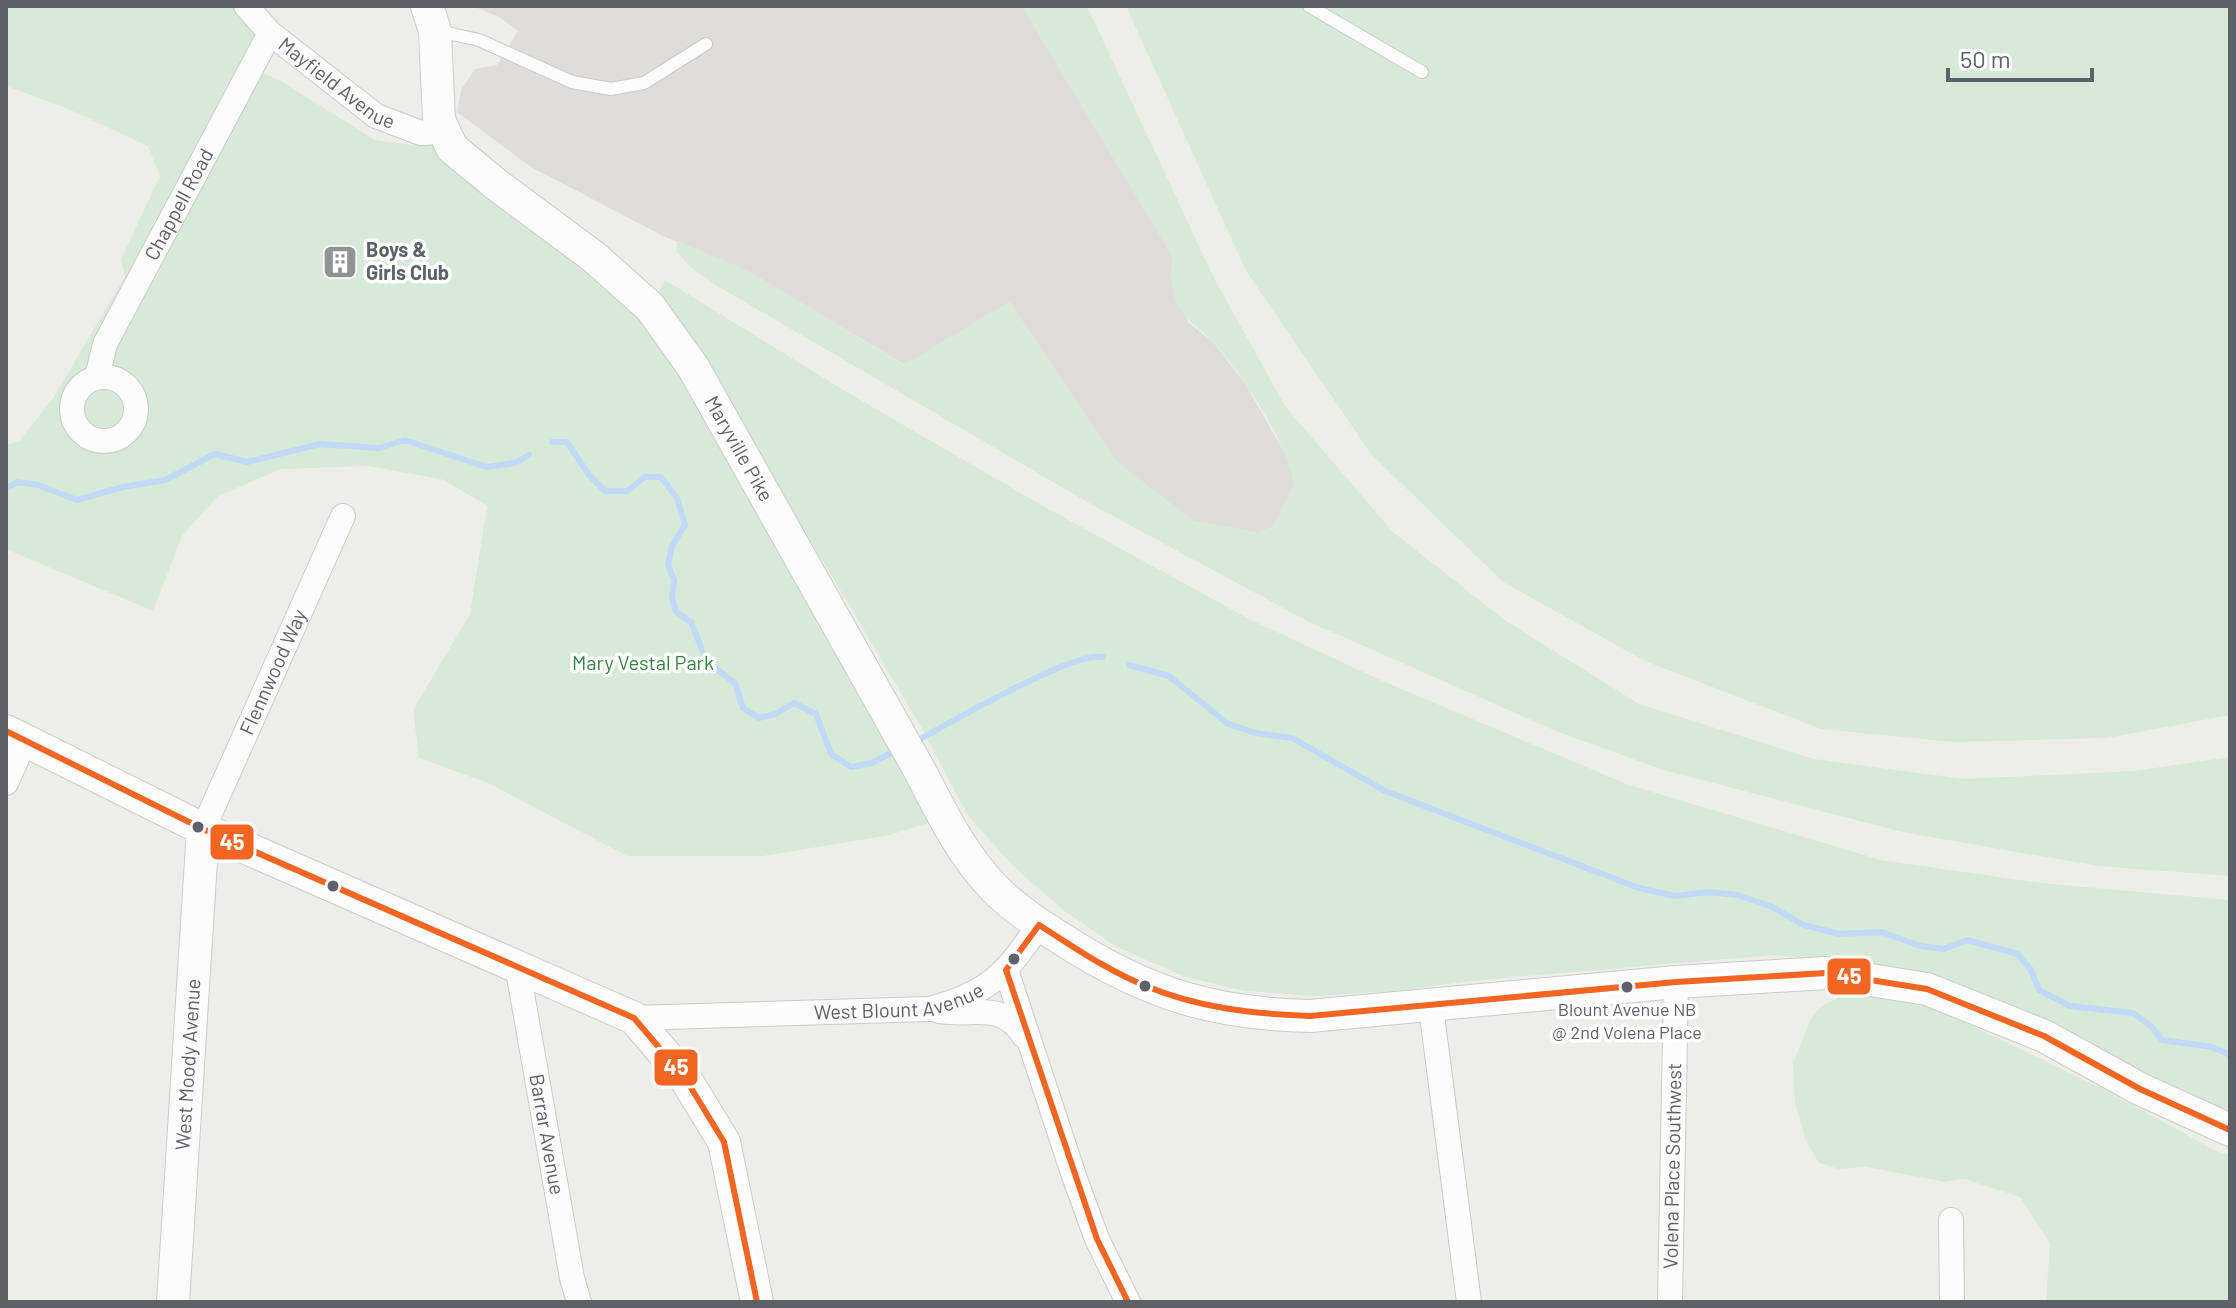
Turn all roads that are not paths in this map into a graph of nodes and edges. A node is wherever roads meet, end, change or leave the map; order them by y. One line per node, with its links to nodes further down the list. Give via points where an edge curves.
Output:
1 (246, 6): 4 (street, Mayfield Avenue)
2 (1309, 6): 6 (lane)
3 (431, 18): 5 (lane, via 572,82 611,89 644,83); 7 (street)
4 (270, 33): 7 (street, Mayfield Avenue, via 376,116 404,129); 8 (street, Chappell Road, via 105,344)
5 (706, 44)
6 (1422, 72)
7 (443, 132): 13 (street, Maryville Pike, via 474,168 594,257 650,307 693,367 951,831 995,888)
8 (97, 377)
9 (343, 516): 12 (street, Flennwood Way)
10 (15, 736): 11 (street); 12 (street)
11 (6, 783)
12 (203, 829): 14 (street); 23 (street, West Moody Avenue)
13 (1039, 925): 15 (street, West Blount Avenue); 17 (street, via 1125,977 1210,1006 1310,1016)
14 (517, 965): 19 (street); 24 (street, Barrar Avenue)
15 (1006, 970): 18 (street, West Blount Avenue, via 974,994); 20 (street)
16 (1676, 982): 17 (street); 21 (street, via 1826,973 1927,989 2044,1036 2140,1089); 28 (street, Volena Place Southwest)
17 (1431, 1007): 27 (street)
18 (929, 1009): 19 (street, West Blount Avenue); 20 (street, via 1004,1014)
19 (634, 1018): 25 (street, via 685,1078 724,1142)
20 (1028, 1042): 26 (street, via 1097,1239)
21 (2230, 1130)
22 (1951, 1220): 29 (street)
23 (173, 1302)
24 (579, 1302)
25 (757, 1302)
26 (1128, 1302)
27 (1469, 1302)
28 (1670, 1302)
29 (1952, 1302)

